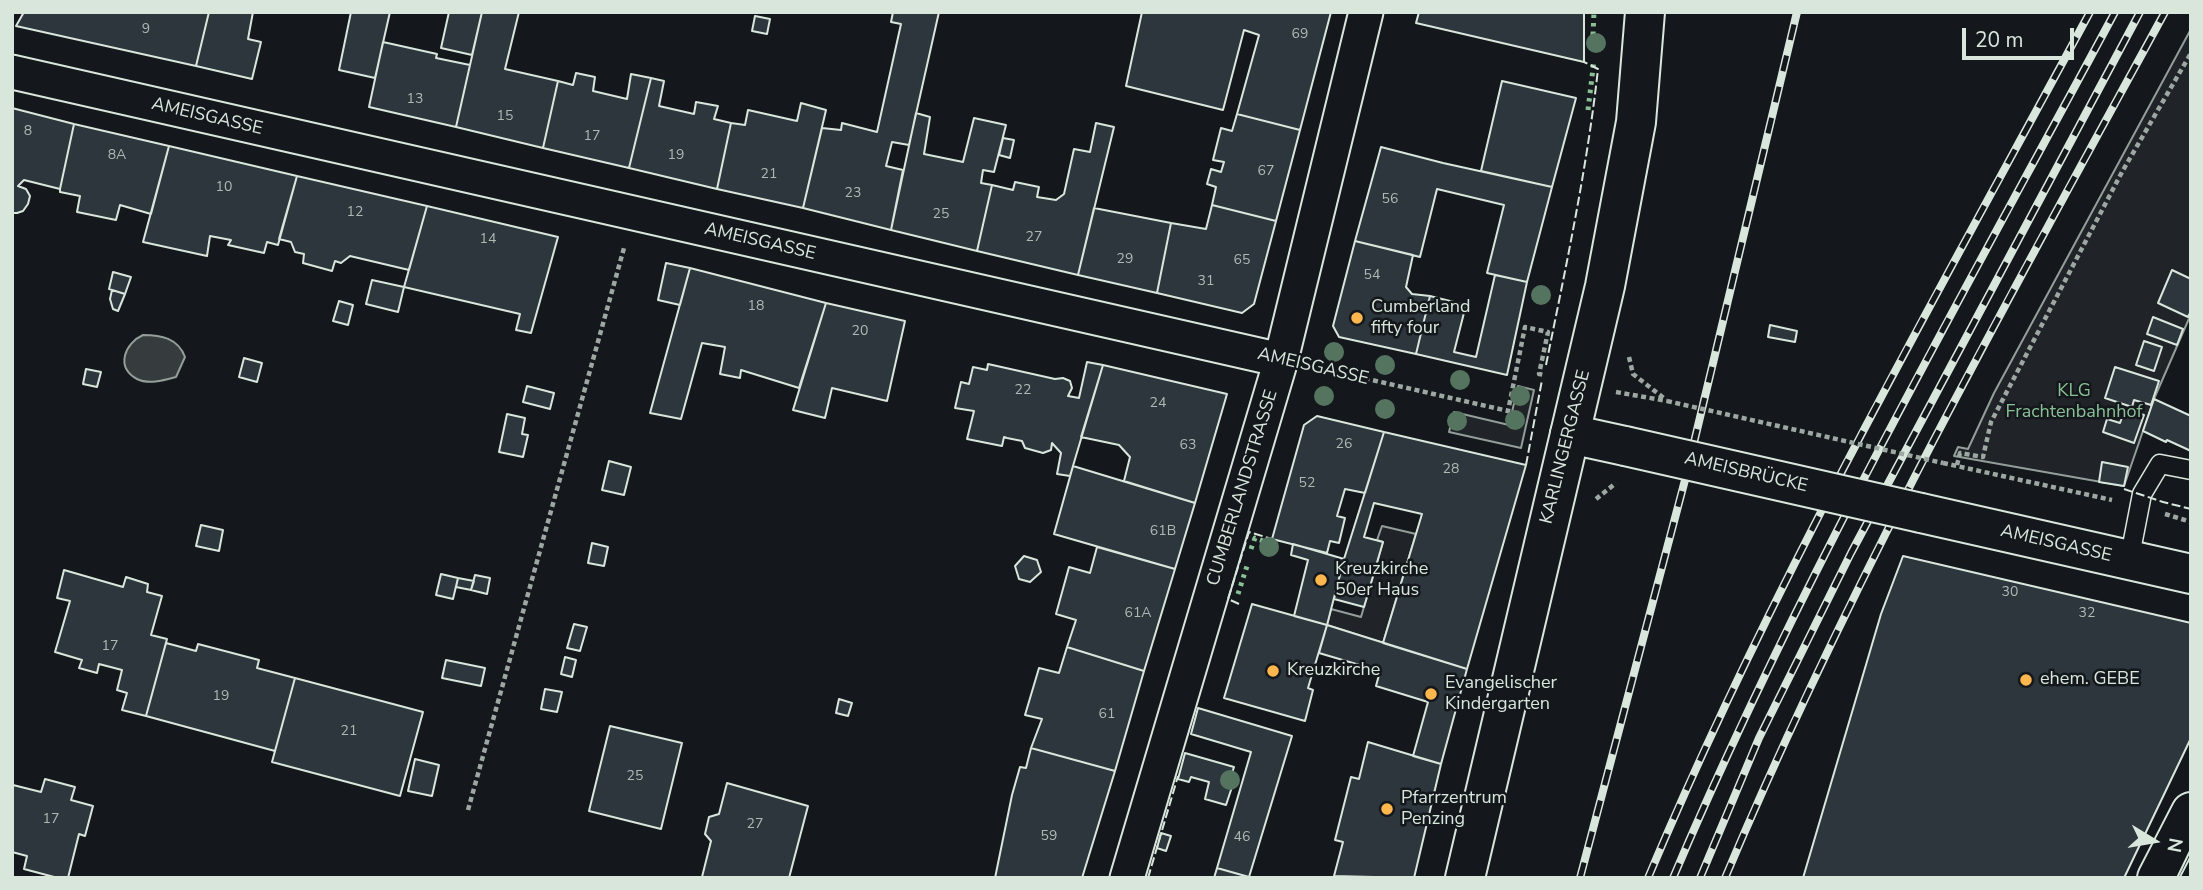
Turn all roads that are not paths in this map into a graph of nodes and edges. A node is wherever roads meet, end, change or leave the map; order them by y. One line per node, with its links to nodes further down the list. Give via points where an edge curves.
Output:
1 (1366, 12): 4 (street, CUMBERLANDSTRASSE)
2 (1645, 12): 5 (main road, KARLINGERGASSE, via 1636,122 1605,286)
3 (12, 72): 4 (street, AMEISGASSE)
4 (1281, 360): 11 (street, CUMBERLANDSTRASSE)
5 (1570, 434): 7 (main road, AMEISBRÜCKE, bridge); 12 (main road, KARLINGERGASSE)
6 (2191, 470): 8 (lane, via 2160,464 2142,494)
7 (1921, 513): 8 (main road, AMEISGASSE)
8 (2129, 561): 9 (main road, AMEISGASSE)
9 (2191, 575)
10 (2191, 812): 13 (main road)
11 (1127, 878)
12 (1465, 878)
13 (2157, 878)

